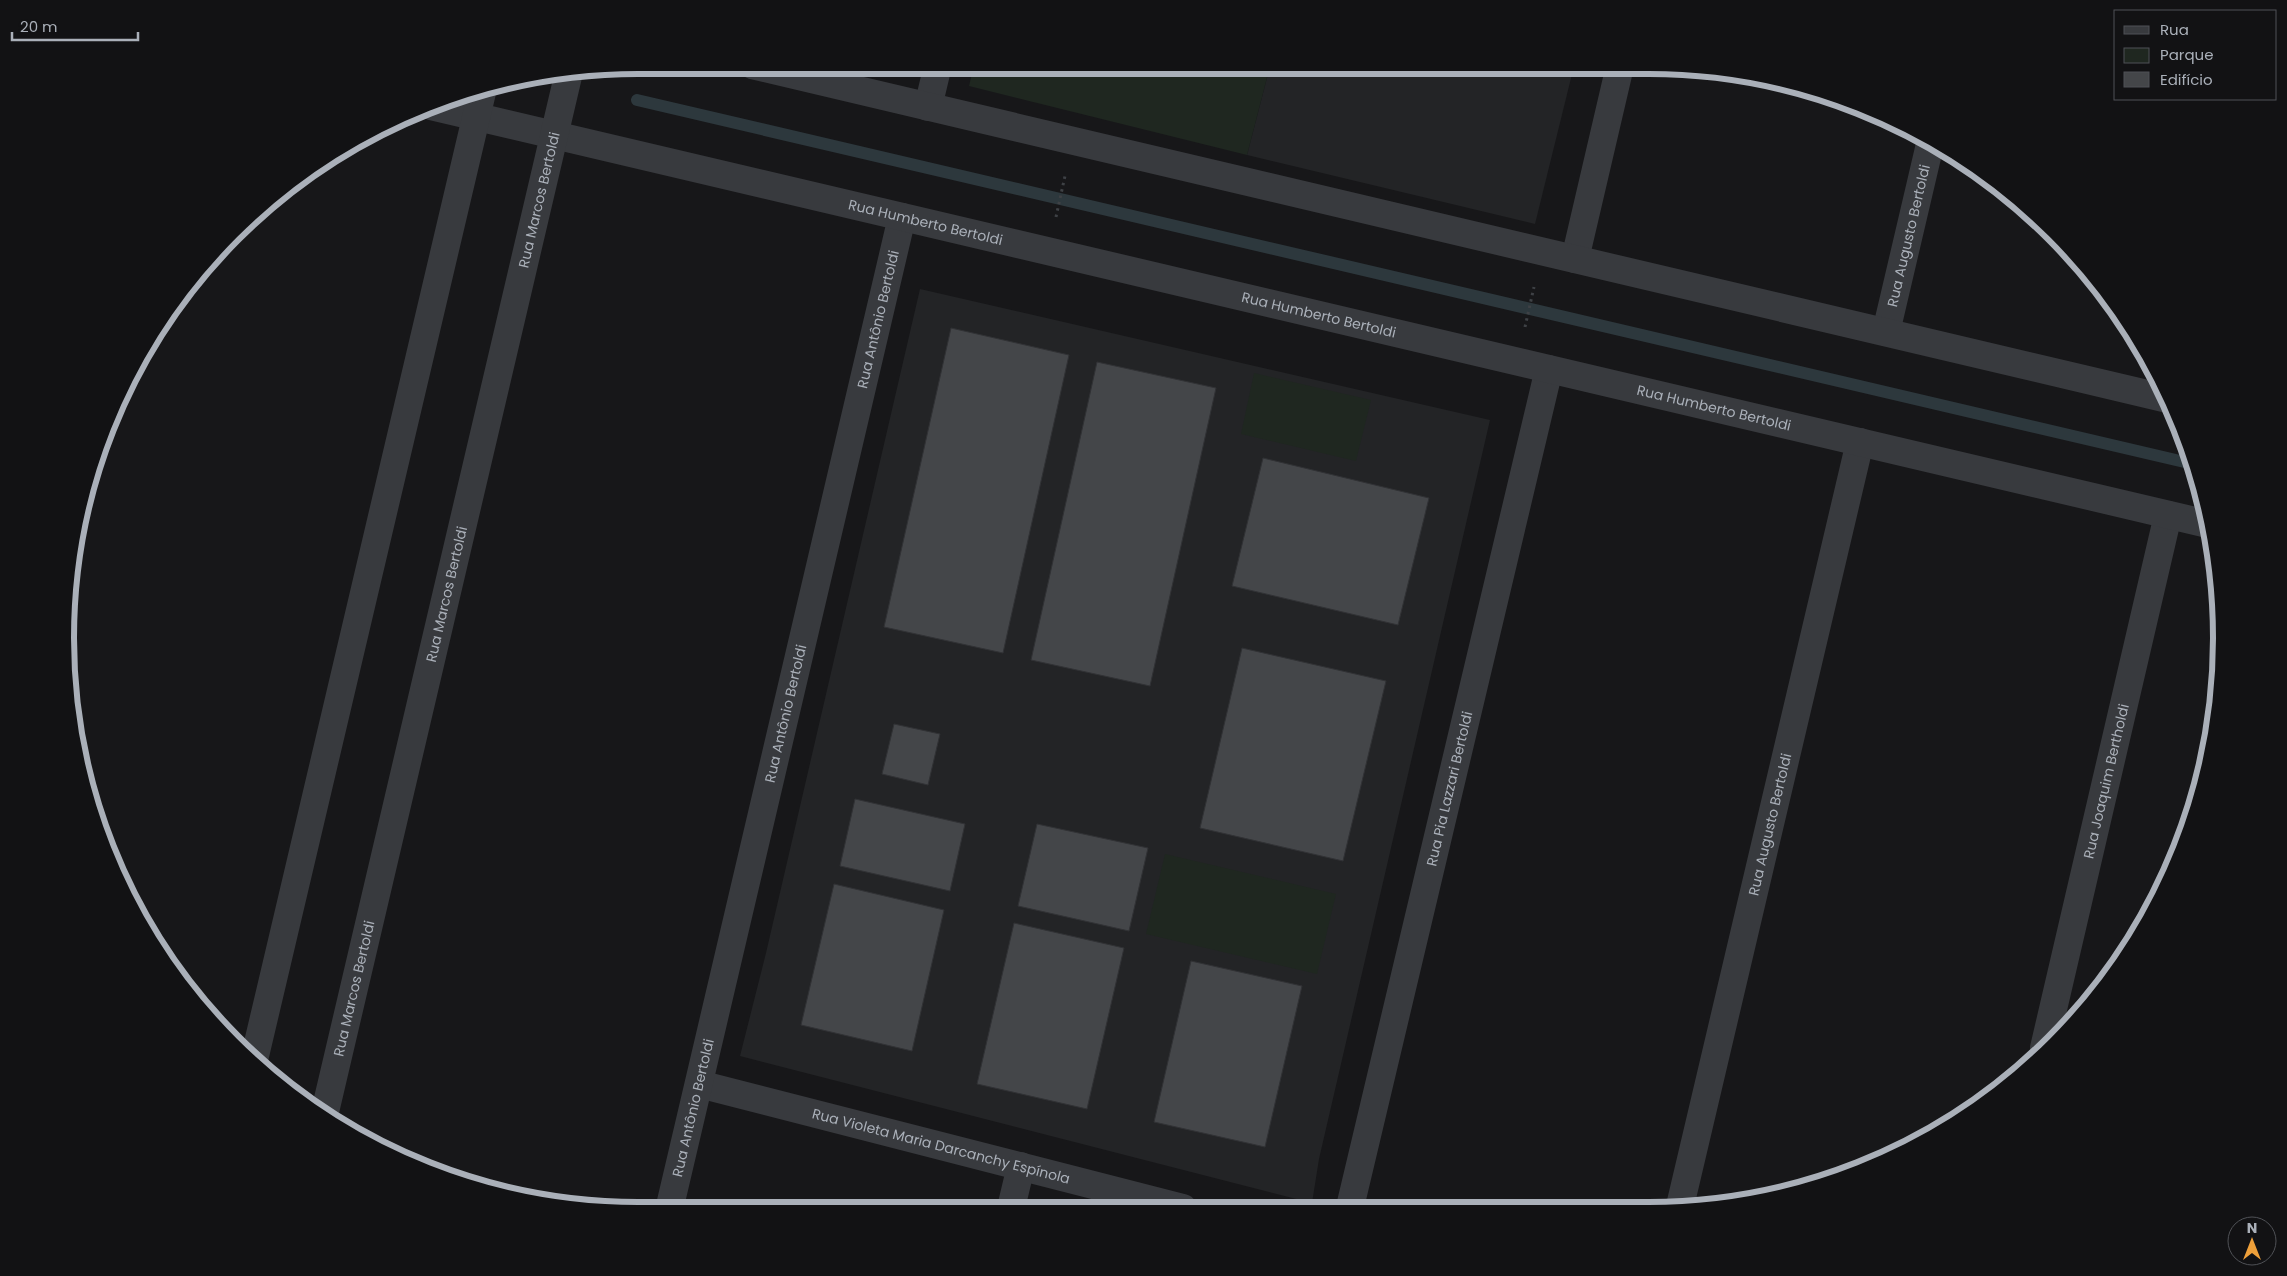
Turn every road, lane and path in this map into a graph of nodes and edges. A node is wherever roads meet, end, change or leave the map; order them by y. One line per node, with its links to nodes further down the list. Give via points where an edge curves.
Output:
1 (790, 74): 6 (street)
2 (936, 74): 6 (street)
3 (1618, 74): 15 (street)
4 (568, 79): 9 (street, Rua Marcos Bertoldi)
5 (481, 96): 8 (street)
6 (928, 107): 10 (street)
7 (444, 109): 8 (street, Rua Humberto Bertoldi)
8 (476, 116): 9 (street, Rua Humberto Bertoldi); 24 (street)
9 (555, 135): 12 (street, Rua Humberto Bertoldi); 26 (street, Rua Marcos Bertoldi)
10 (1073, 141): 13 (path); 14 (street)
11 (1929, 148): 16 (street, Rua Augusto Bertoldi)
12 (902, 217): 13 (street, Rua Humberto Bertoldi); 25 (street, Rua Antônio Bertoldi)
13 (1049, 252): 17 (street, Rua Humberto Bertoldi)
14 (1542, 252): 15 (street); 17 (path)
15 (1575, 259): 16 (street)
16 (1886, 332): 19 (street)
17 (1518, 362): 18 (street, Rua Humberto Bertoldi)
18 (1549, 369): 20 (street, Rua Humberto Bertoldi); 32 (street, Rua Pia Lazzari Bertoldi)
19 (2159, 397)
20 (1860, 442): 21 (street, Rua Humberto Bertoldi); 28 (street, Rua Augusto Bertoldi)
21 (2168, 515): 22 (street, Rua Humberto Bertoldi); 23 (street, Rua Joaquim Bertholdi)
22 (2201, 522)
23 (2046, 1039)
24 (256, 1053)
25 (699, 1084): 27 (street, Rua Violeta Maria Darcanchy Espínola); 29 (street, Rua Antônio Bertoldi)
26 (326, 1108)
27 (1021, 1166): 30 (street); 31 (street, Rua Violeta Maria Darcanchy Espínola)
28 (1681, 1201)
29 (671, 1202)
30 (1012, 1202)
31 (1160, 1202)
32 (1351, 1202)

